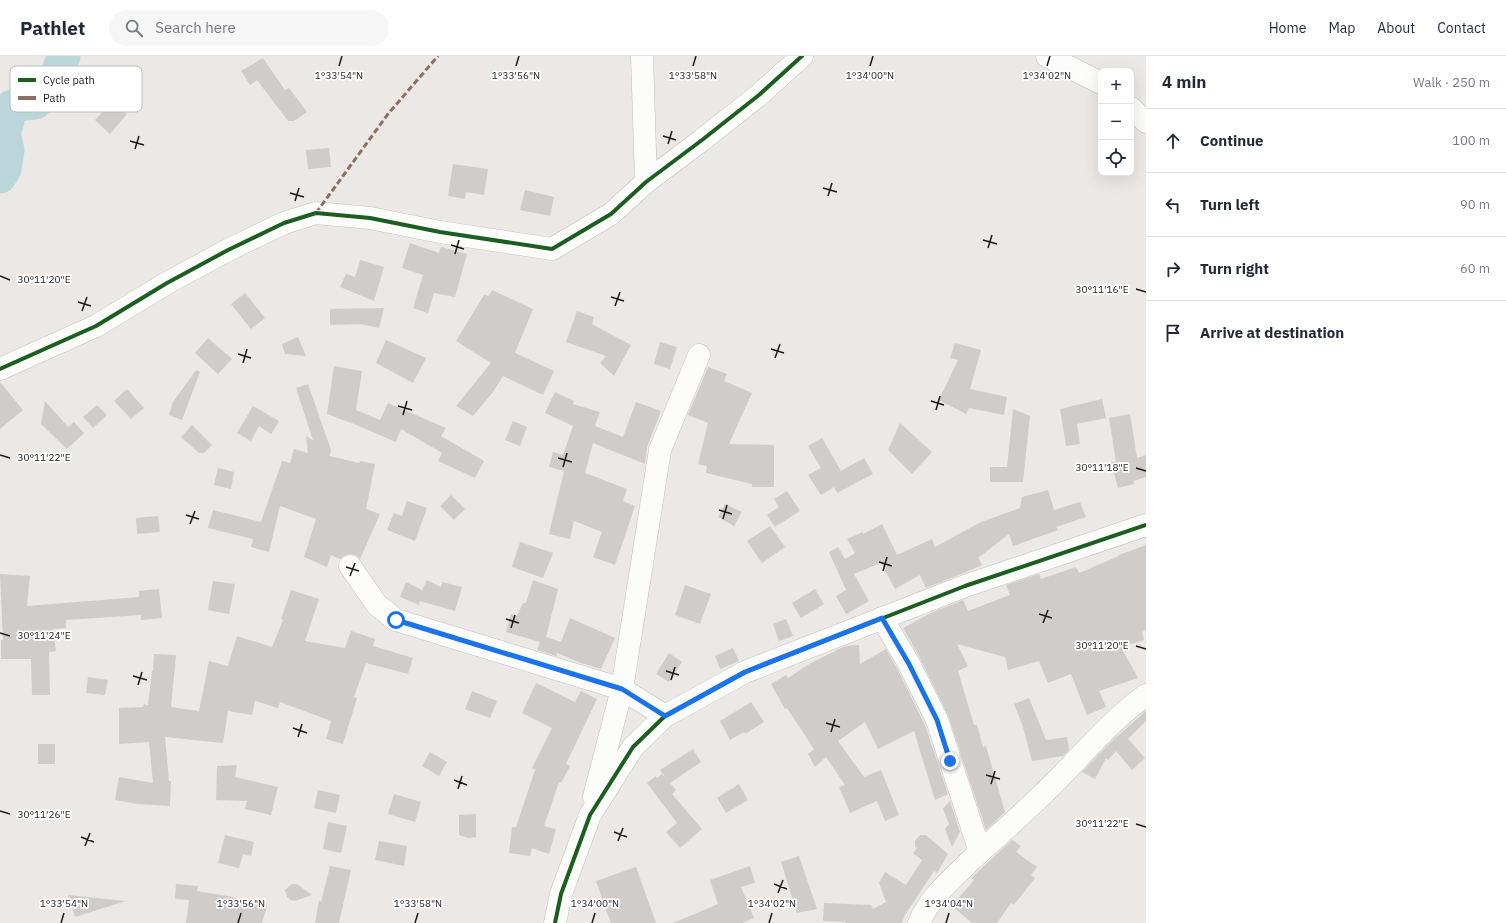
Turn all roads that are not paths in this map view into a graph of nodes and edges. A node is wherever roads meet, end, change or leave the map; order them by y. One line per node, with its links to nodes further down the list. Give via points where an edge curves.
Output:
1 (642, 56): 7 (street)
2 (802, 56): 7 (street, via 759,94)
3 (1047, 56): 4 (street)
4 (1098, 82)
5 (1134, 111): 6 (street)
6 (1146, 122)
7 (646, 182): 9 (street, via 611,214 552,249 440,232 370,218 316,213 284,223 228,250 96,326)
8 (699, 355): 13 (street, via 660,450)
9 (0, 369)
10 (1146, 525): 12 (street, via 966,586)
11 (350, 566): 13 (street, via 377,605 396,620)
12 (882, 618): 15 (street, via 745,672); 17 (street, via 937,720)
13 (622, 689): 15 (street); 16 (street)
14 (1146, 695): 17 (street, via 1113,722 1042,796)
15 (665, 716): 16 (street, via 633,747)
16 (590, 815): 18 (street, via 561,894)
17 (980, 852): 19 (street, via 941,890)
18 (555, 923)
19 (919, 923)

